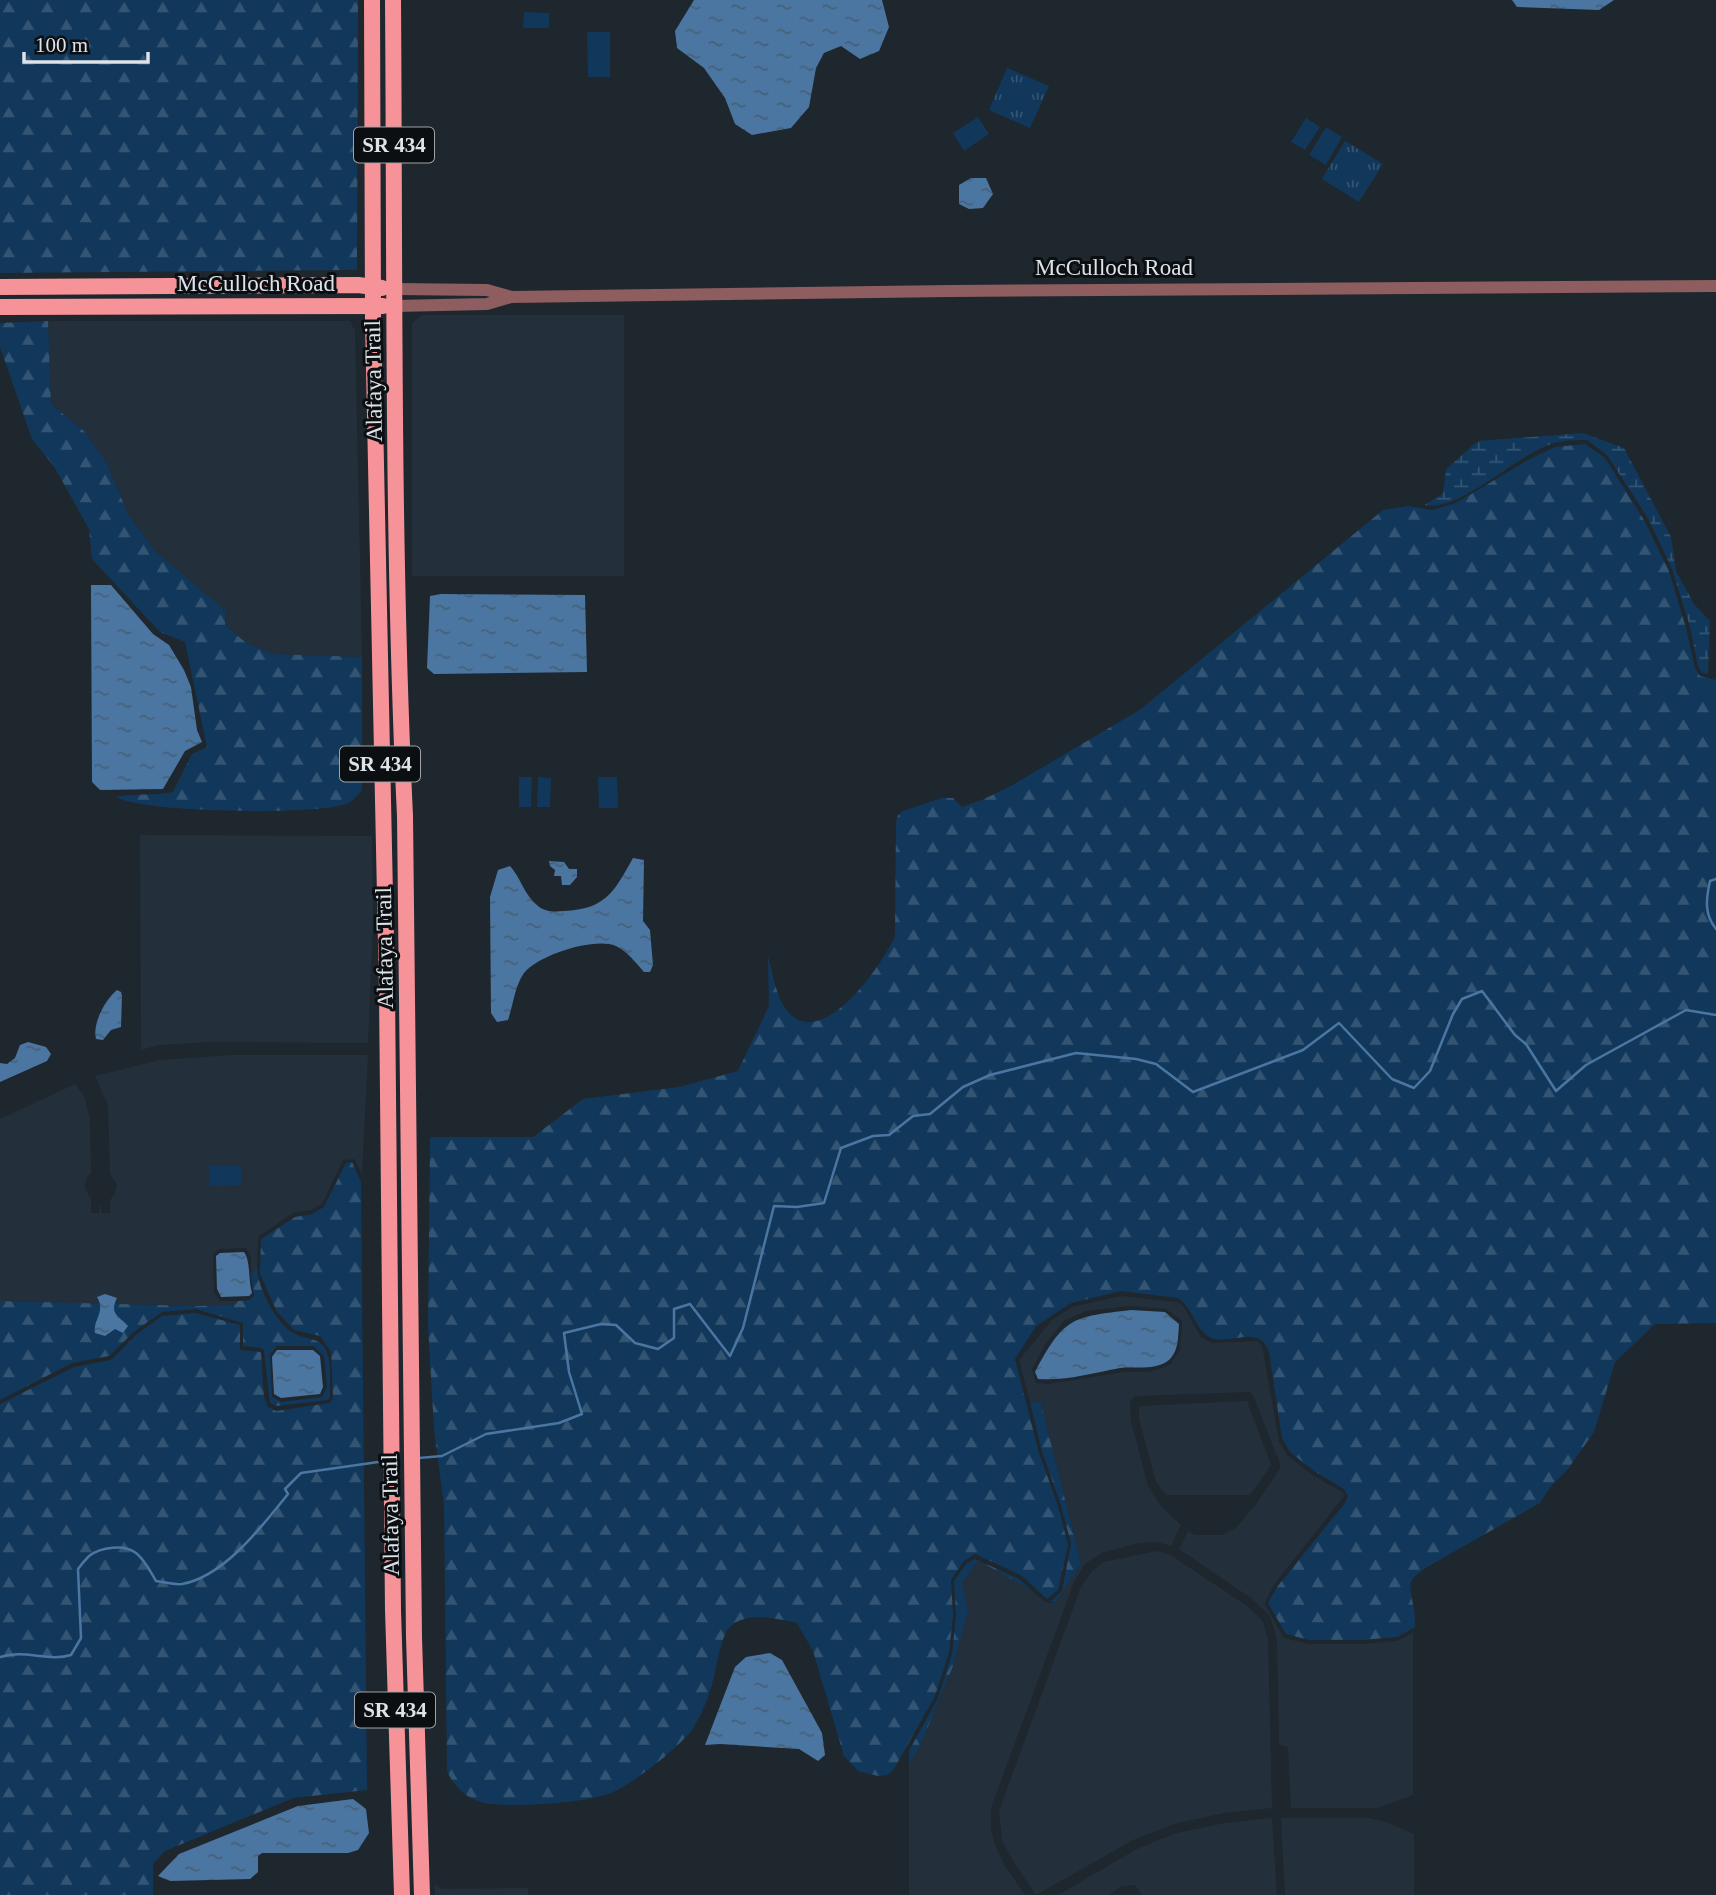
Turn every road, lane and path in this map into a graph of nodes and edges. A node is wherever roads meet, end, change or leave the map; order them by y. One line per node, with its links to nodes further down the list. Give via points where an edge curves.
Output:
1 (372, 0): 5 (main road, Alafaya Trail / SR 434)
2 (393, 0): 6 (main road, Alafaya Trail / SR 434)
3 (1716, 286): 7 (street, McCulloch Road)
4 (0, 287): 5 (main road, McCulloch Road)
5 (373, 287): 6 (main road, McCulloch Road); 8 (main road, Alafaya Trail / SR 434)
6 (395, 289): 7 (street, McCulloch Road, via 487,290); 9 (main road, Alafaya Trail / SR 434)
7 (512, 296): 9 (street, McCulloch Road, via 487,304)
8 (373, 306): 9 (main road, McCulloch Road); 10 (main road, McCulloch Road); 11 (main road, Alafaya Trail / SR 434)
9 (395, 306): 12 (main road, Alafaya Trail / SR 434)
10 (0, 307)
11 (375, 457): 12 (main road, via 386,503 388,549); 13 (main road, Alafaya Trail / SR 434)
12 (398, 560): 14 (main road, Alafaya Trail / SR 434)
13 (376, 565): 14 (main road, via 387,584 388,648); 15 (main road, Alafaya Trail / SR 434)
14 (400, 691): 16 (main road, Alafaya Trail / SR 434)
15 (387, 1050): 16 (main road, via 398,1070 398,1126); 17 (main road, Alafaya Trail / SR 434)
16 (409, 1164): 18 (main road, Alafaya Trail / SR 434)
17 (389, 1308): 18 (main road, via 397,1322); 19 (main road, Alafaya Trail / SR 434)
18 (410, 1331): 20 (main road, Alafaya Trail / SR 434)
19 (393, 1610): 20 (main road, via 404,1616); 21 (main road, Alafaya Trail / SR 434)
20 (414, 1637): 22 (main road, Alafaya Trail / SR 434)
21 (402, 1892)
22 (422, 1895)

